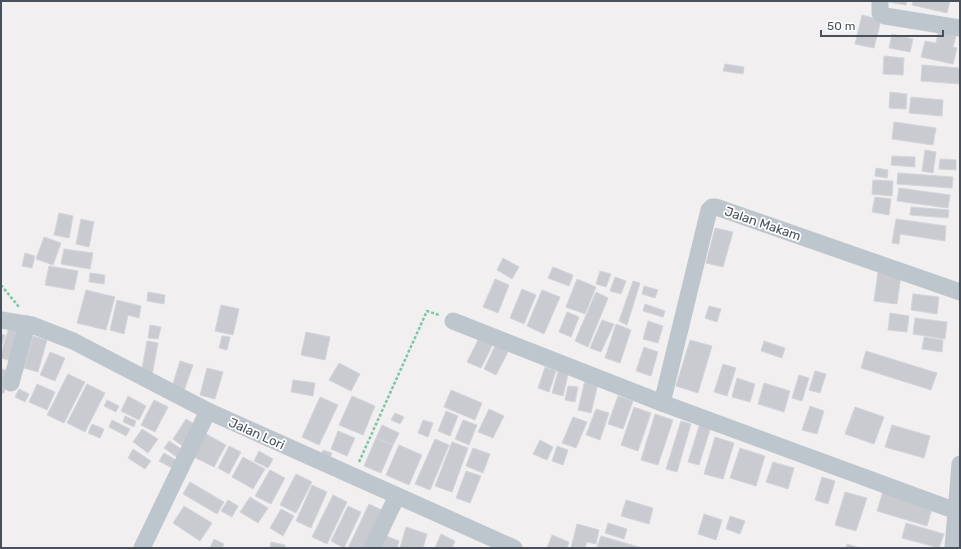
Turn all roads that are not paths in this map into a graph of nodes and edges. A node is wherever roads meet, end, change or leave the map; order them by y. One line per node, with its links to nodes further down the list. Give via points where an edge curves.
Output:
1 (880, 1): 2 (street, via 880,14 885,16)
2 (960, 28)
3 (960, 292): 8 (street, Jalan Makam, via 712,207 709,210)
4 (1, 320): 5 (street, Jalan Lori)
5 (27, 320): 7 (street); 9 (street, Jalan Lori)
6 (453, 321): 8 (street)
7 (11, 383)
8 (662, 403): 12 (street)
9 (208, 411): 11 (street, Jalan Lori); 13 (street)
10 (960, 464): 12 (street)
11 (397, 496): 14 (street); 15 (street, Jalan Lori)
12 (956, 511): 16 (street)
13 (142, 548)
14 (372, 548)
15 (514, 548)
16 (953, 548)

